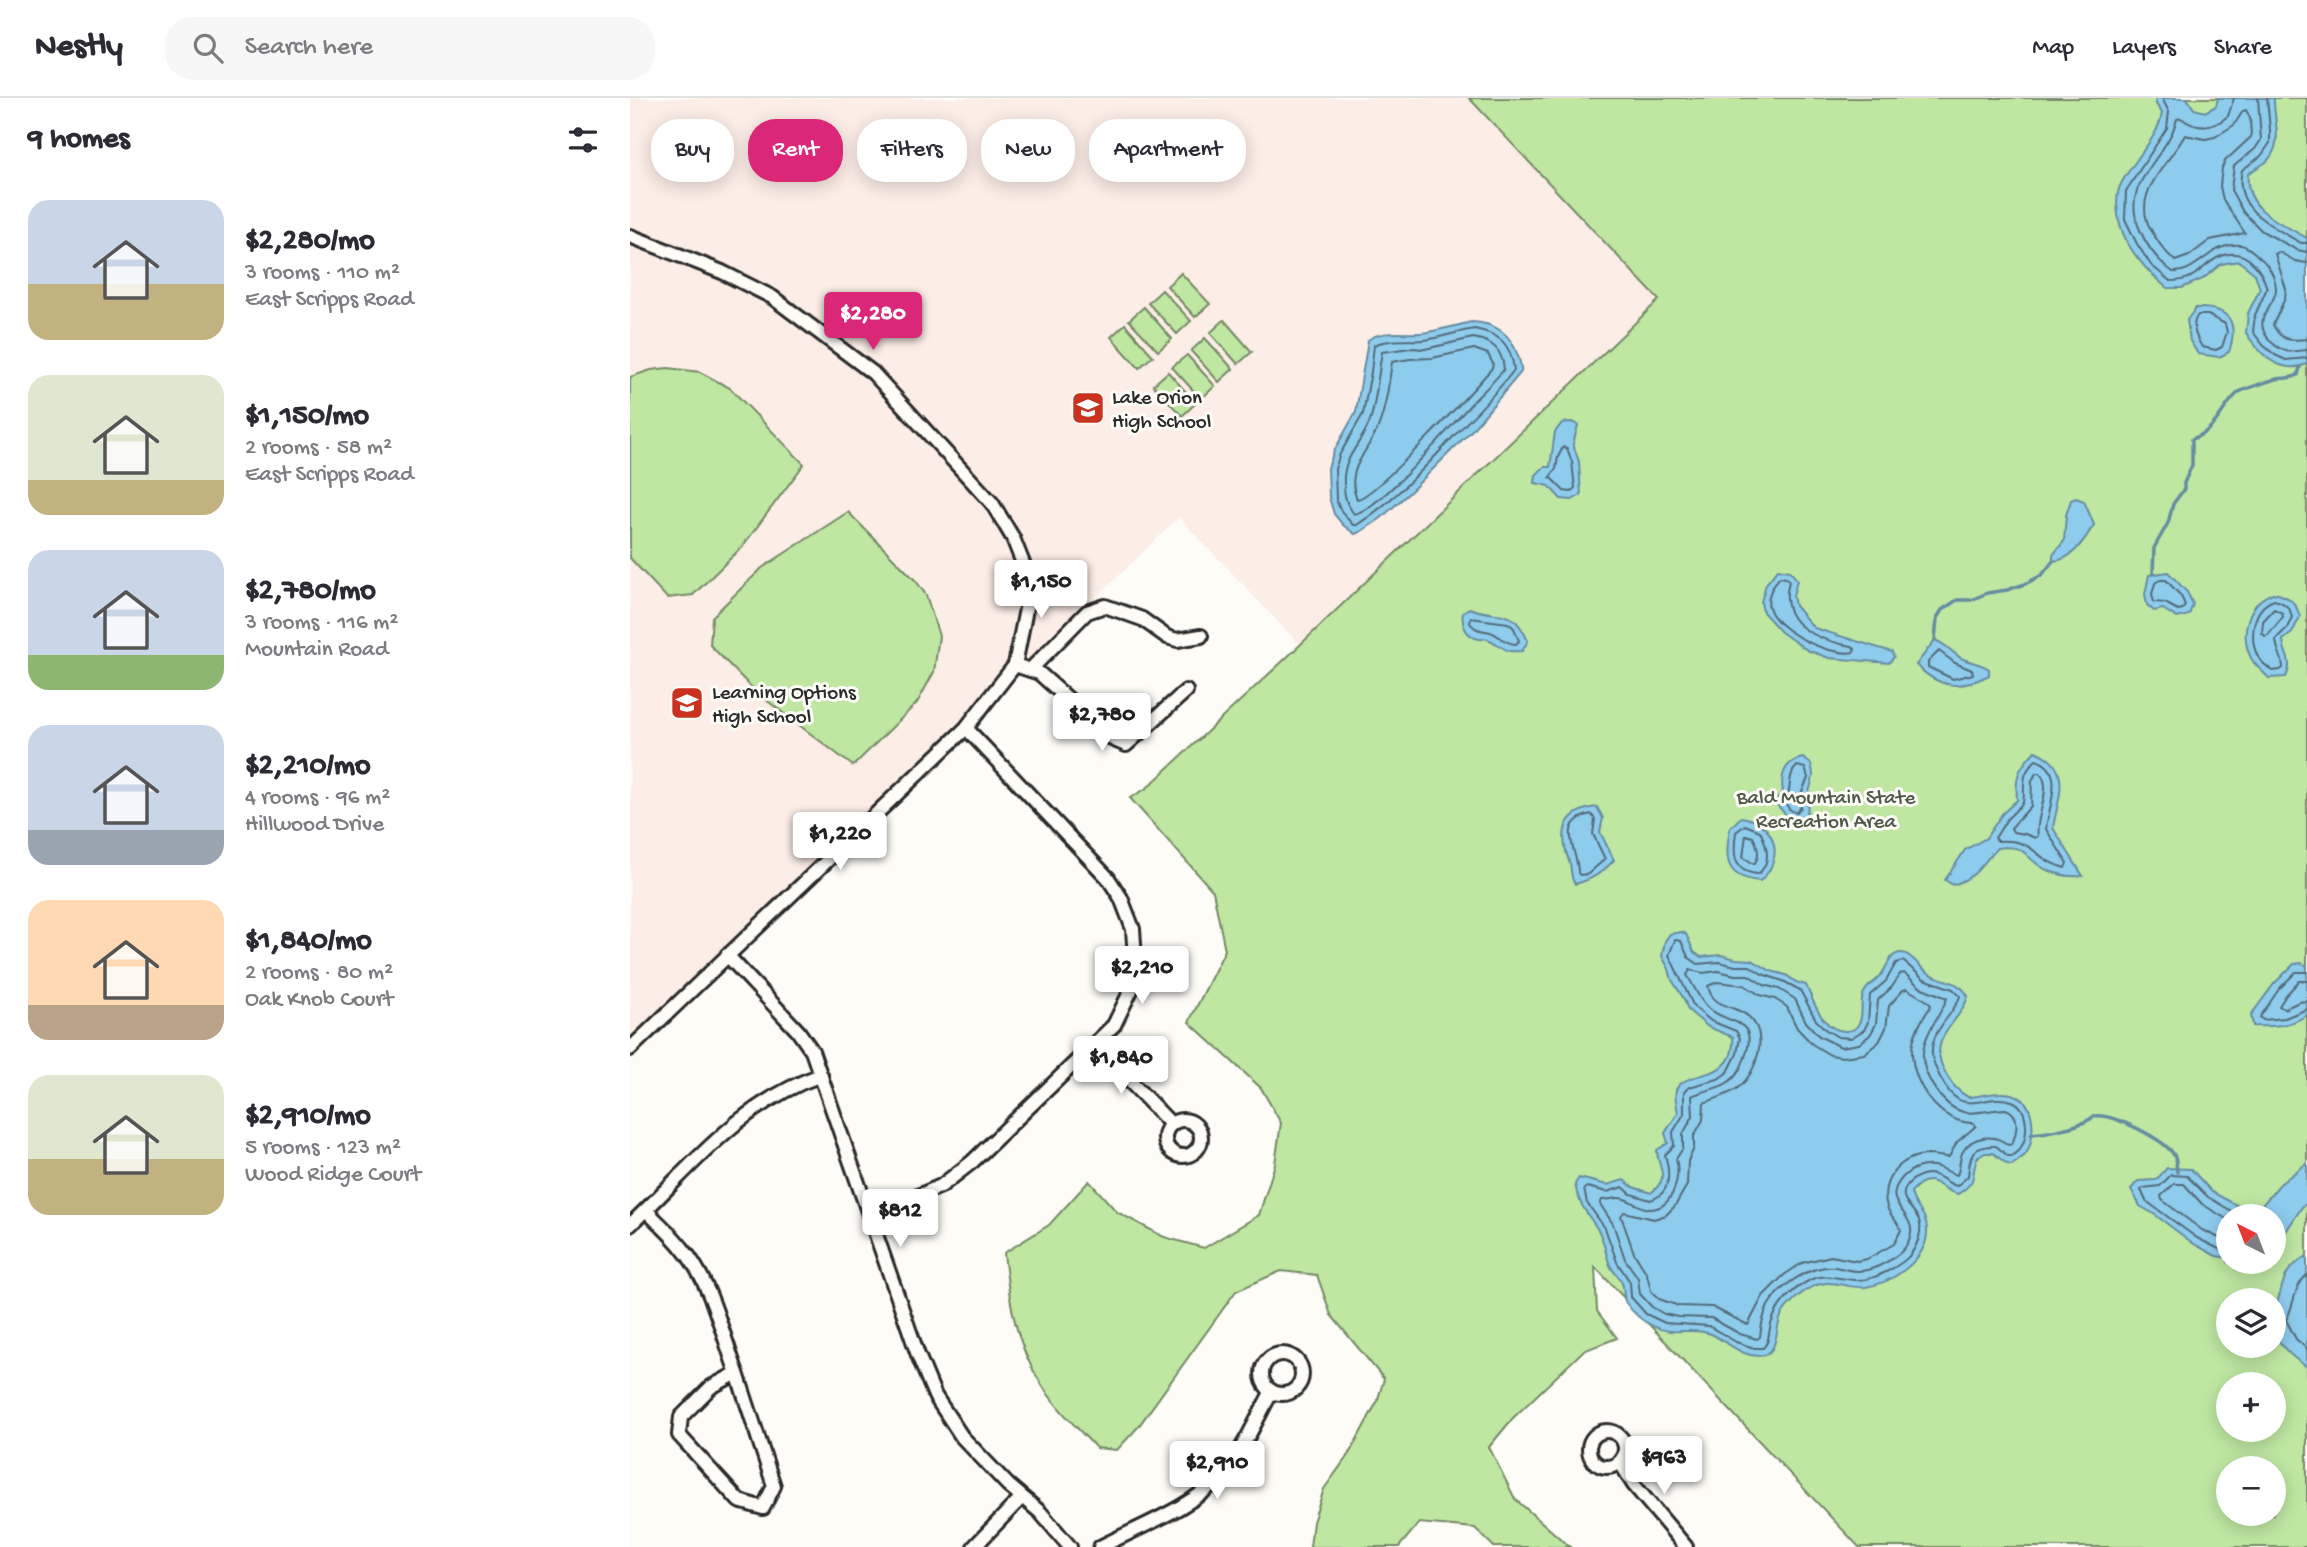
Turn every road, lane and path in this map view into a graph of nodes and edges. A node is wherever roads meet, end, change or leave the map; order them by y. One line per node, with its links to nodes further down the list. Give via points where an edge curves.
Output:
1 (630, 236): 3 (street, via 723,272 772,297 873,373 992,503 1026,570 1026,609)
2 (1201, 636): 4 (street, via 1167,637 1142,619 1105,606 1087,612)
3 (1015, 665): 4 (street); 6 (street)
4 (1030, 670): 5 (street, via 1055,685 1114,740 1126,745)
5 (1186, 691)
6 (966, 728): 7 (street); 8 (street, via 1108,878 1121,898 1133,929 1133,986 1114,1024)
7 (727, 955): 9 (street); 10 (street, via 798,1031)
8 (1095, 1045): 11 (street); 13 (street, via 972,1163 941,1186)
9 (630, 1049)
10 (821, 1076): 12 (street, via 769,1098 736,1121); 13 (street)
11 (1171, 1124)
12 (646, 1210): 14 (street); 15 (street, via 698,1271)
13 (871, 1216): 18 (street, via 935,1396 962,1437)
14 (630, 1225)
15 (737, 1373): 15 (street, via 711,1387 681,1417 678,1435 739,1501 763,1508 774,1486)
16 (1272, 1391): 21 (street, via 1222,1475 1187,1502)
17 (1620, 1462): 22 (street, via 1634,1486)
18 (1022, 1497): 19 (street); 20 (street)
19 (974, 1547)
20 (1069, 1547)
21 (1100, 1547)
22 (1686, 1547)

